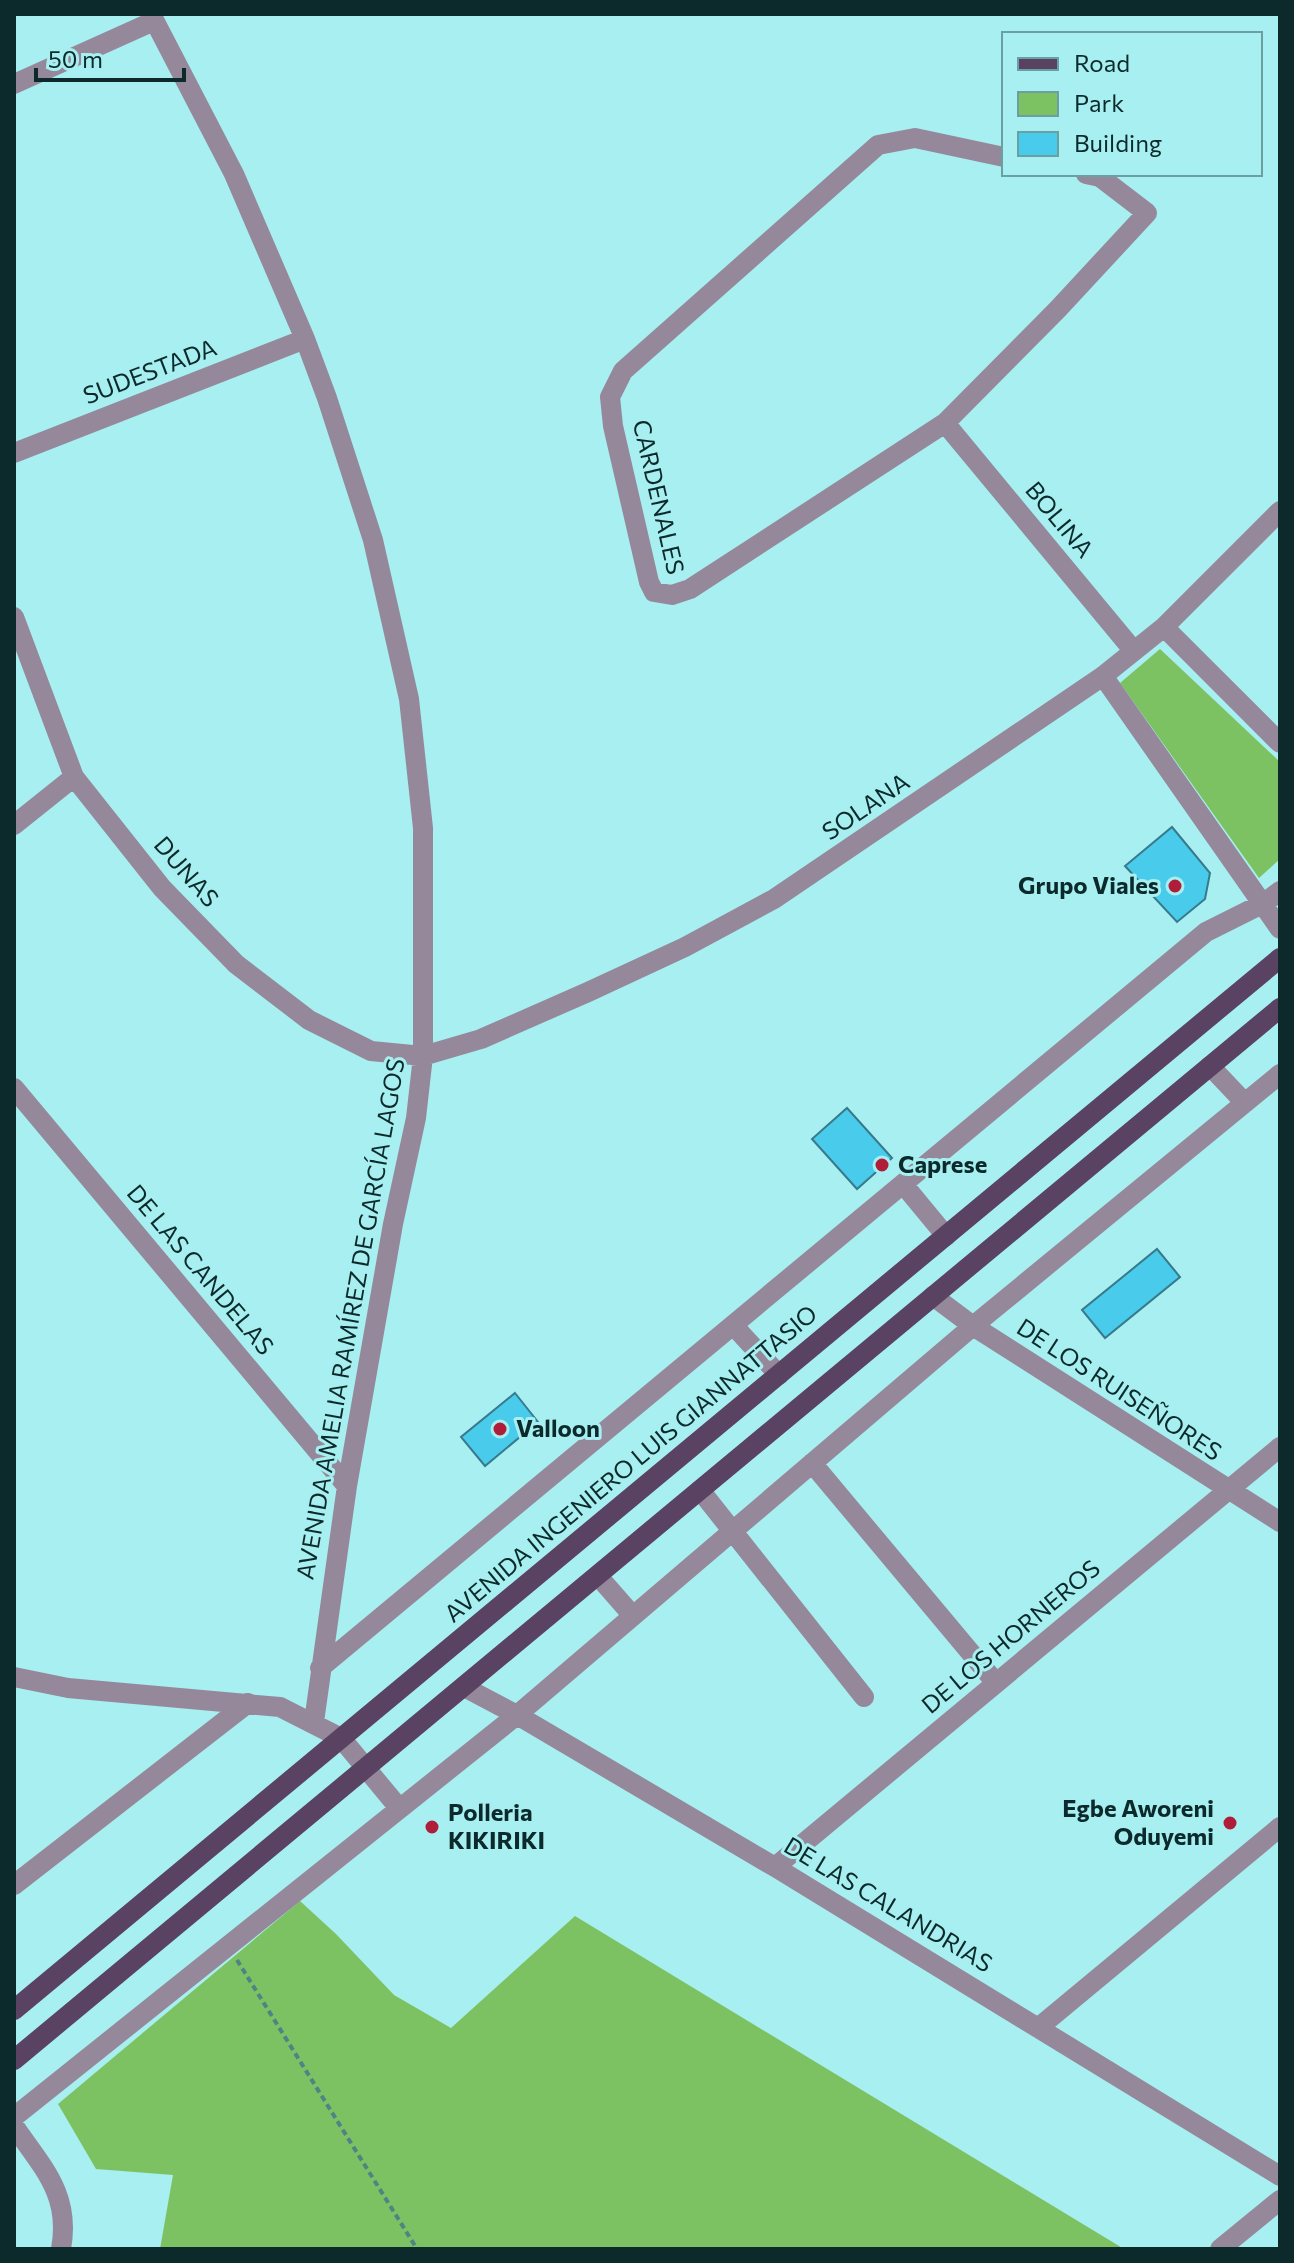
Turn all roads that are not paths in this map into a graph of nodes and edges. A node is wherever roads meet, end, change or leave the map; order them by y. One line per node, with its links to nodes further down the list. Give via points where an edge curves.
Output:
1 (152, 18): 2 (street); 5 (street, AVENIDA AMELIA RAMÍREZ DE GARCÍA LAGOS, via 234,174)
2 (14, 84)
3 (1002, 157): 6 (street, CARDENALES, via 915,138 878,145 623,371 610,397 613,426 654,592 672,595 690,589)
4 (1095, 176): 6 (street, CARDENALES, via 1147,213)
5 (305, 339): 7 (street, SUDESTADA); 20 (street, AVENIDA AMELIA RAMÍREZ DE GARCÍA LAGOS, via 373,540 409,699 423,828)
6 (945, 423): 11 (street, BOLINA)
7 (14, 453)
8 (1280, 511): 10 (street, SOLANA)
9 (14, 617): 14 (street, DUNAS)
10 (1164, 627): 11 (street, SOLANA); 13 (street)
11 (1133, 650): 12 (street, SOLANA)
12 (1103, 676): 16 (street); 20 (street, SOLANA, via 774,899 575,998 481,1039)
13 (1280, 743)
14 (74, 777): 15 (street); 20 (street, DUNAS, via 162,888 236,964 309,1020 371,1051)
15 (14, 825)
16 (1272, 897): 17 (street); 25 (street, AVENIDA INGENIERO LUIS GIANNATTASIO, via 1206,932)
17 (1280, 929)
18 (1280, 958): 26 (main road, AVENIDA INGENIERO LUIS GIANNATTASIO)
19 (1280, 1008): 21 (main road)
20 (423, 1056): 33 (street, AVENIDA AMELIA RAMÍREZ DE GARCÍA LAGOS)
21 (1210, 1066): 24 (street); 27 (main road)
22 (1280, 1074): 24 (street)
23 (14, 1088): 33 (street, DE LAS CANDELAS)
24 (1245, 1103): 29 (street)
25 (903, 1184): 26 (street); 28 (street, AVENIDA INGENIERO LUIS GIANNATTASIO)
26 (946, 1236): 30 (main road, AVENIDA INGENIERO LUIS GIANNATTASIO)
27 (933, 1296): 29 (street, DE LOS RUISEÑORES); 34 (main road)
28 (733, 1325): 30 (street); 40 (street, AVENIDA INGENIERO LUIS GIANNATTASIO)
29 (973, 1326): 32 (street); 35 (street, DE LOS RUISEÑORES)
30 (779, 1375): 48 (main road, AVENIDA INGENIERO LUIS GIANNATTASIO)
31 (1280, 1447): 35 (street, DE LOS HORNEROS)
32 (812, 1463): 37 (street); 42 (street)
33 (347, 1486): 40 (street, AVENIDA AMELIA RAMÍREZ DE GARCÍA LAGOS)
34 (700, 1490): 37 (street); 38 (main road)
35 (1227, 1490): 36 (street, DE LOS RUISEÑORES); 42 (street, DE LOS HORNEROS)
36 (1280, 1522)
37 (731, 1532): 39 (street); 44 (street)
38 (598, 1576): 39 (street); 43 (main road)
39 (633, 1616): 46 (street)
40 (320, 1668): 47 (street, AVENIDA AMELIA RAMÍREZ DE GARCÍA LAGOS)
41 (14, 1677): 45 (street, via 68,1688)
42 (996, 1683): 52 (street, DE LOS HORNEROS)
43 (464, 1687): 46 (street, DE LAS CALANDRIAS); 49 (main road)
44 (864, 1697)
45 (248, 1703): 47 (street, via 280,1707); 53 (street)
46 (517, 1715): 50 (street); 52 (street, DE LAS CALANDRIAS)
47 (314, 1722): 48 (street)
48 (341, 1738): 49 (street); 54 (main road, AVENIDA INGENIERO LUIS GIANNATTASIO)
49 (368, 1767): 50 (street); 56 (main road)
50 (399, 1808): 57 (street)
51 (1280, 1827): 55 (street)
52 (775, 1867): 55 (street, DE LAS CALANDRIAS)
53 (14, 1885)
54 (14, 2010)
55 (1038, 2028): 59 (street, DE LAS CALANDRIAS)
56 (14, 2060)
57 (14, 2117)
58 (14, 2126): 61 (street, via 58,2190 64,2209)
59 (1280, 2176)
60 (1280, 2200): 62 (street)
61 (61, 2249)
62 (1220, 2249)

